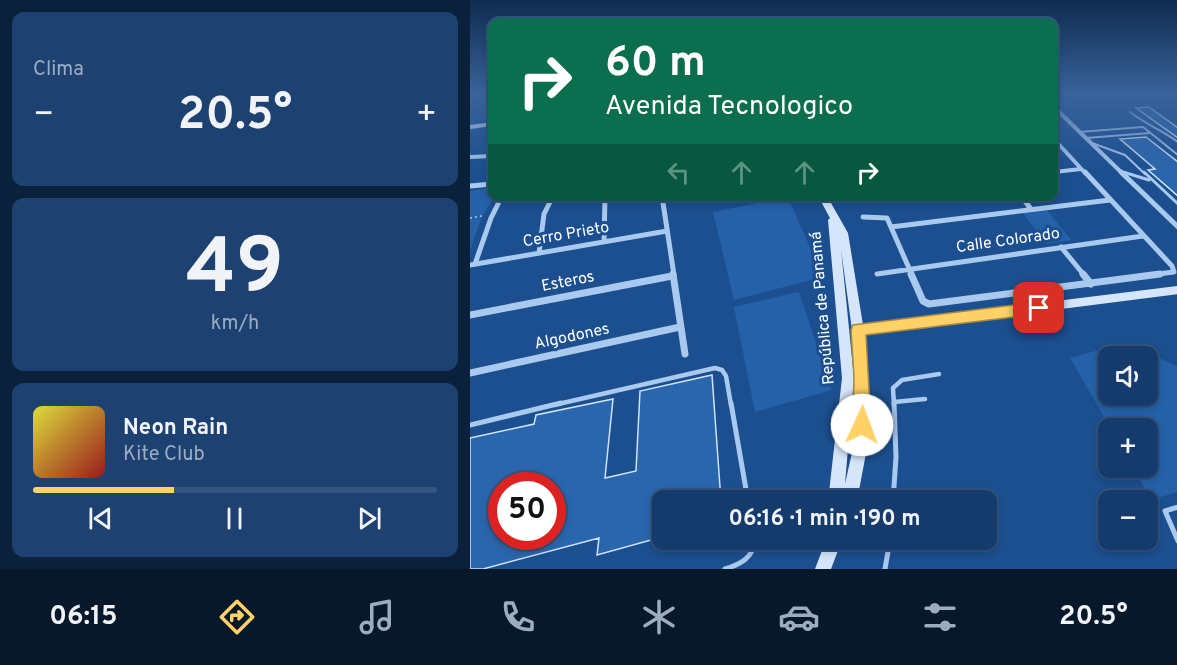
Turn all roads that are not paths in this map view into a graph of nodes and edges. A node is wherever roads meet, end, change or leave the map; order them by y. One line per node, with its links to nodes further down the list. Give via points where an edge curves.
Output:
1 (1067, 120): 7 (street)
2 (1138, 120): 4 (lane)
3 (488, 125): 5 (main road)
4 (1144, 125): 6 (lane); 8 (lane); 12 (lane, via 1156,126)
5 (470, 128)
6 (1100, 130): 7 (lane); 9 (lane)
7 (1079, 132): 10 (street)
8 (1151, 133): 9 (lane); 14 (lane)
9 (1109, 136): 10 (lane)
10 (1086, 138): 11 (street)
11 (1091, 143): 19 (street); 30 (lane, via 1121,153)
12 (1178, 143): 14 (lane)
13 (1058, 144): 18 (street)
14 (1167, 146): 15 (lane)
15 (1178, 155)
16 (488, 156): 17 (street)
17 (470, 157)
18 (1081, 169): 20 (street); 23 (street)
19 (1120, 171): 30 (lane, via 1148,179); 34 (street)
20 (1058, 172)
21 (488, 184): 22 (street)
22 (470, 186)
23 (1110, 200): 31 (street); 37 (street)
24 (500, 201): 41 (street)
25 (550, 201): 40 (street, via 544,214)
26 (605, 201): 38 (street)
27 (663, 201): 36 (street)
28 (824, 201): 33 (main road, República de Panamá)
29 (1025, 201): 31 (street)
30 (1178, 206)
31 (1031, 209): 35 (street)
32 (863, 217): 35 (street, via 886,217)
33 (833, 226): 49 (main road, República de Panamá, via 842,248 851,323); 56 (main road, República de Panamá, via 848,378)
34 (1177, 226)
35 (891, 227): 42 (street)
36 (667, 231): 38 (street, Cerro Prieto); 44 (street)
37 (1143, 236): 39 (street, Calle Colorado); 45 (street, via 1175,270)
38 (604, 242): 40 (street, Cerro Prieto)
39 (1061, 247): 42 (street, Calle Colorado); 45 (street)
40 (539, 253): 41 (street, Cerro Prieto)
41 (473, 265)
42 (909, 269): 43 (street, Calle Colorado); 45 (street, via 923,301 929,304)
43 (877, 274)
44 (672, 276): 47 (street, Esteros); 48 (street)
45 (1091, 284)
46 (1178, 290): 49 (main road)
47 (470, 315)
48 (680, 327): 50 (street); 51 (street, Algodones)
49 (858, 330): 56 (main road, via 852,336 854,414 848,449); 59 (main road, República de Panamá, via 863,404)
50 (684, 354)
51 (470, 373)
52 (939, 374): 54 (lane, via 897,382 893,388)
53 (925, 399): 54 (lane)
54 (894, 402): 60 (lane)
55 (470, 424): 57 (lane, via 715,368 726,376)
56 (841, 464): 58 (main road, República de Panamá)
57 (746, 490)
58 (837, 490)
59 (852, 490)
60 (894, 490)
61 (1178, 507): 62 (lane, via 1165,511)
62 (1178, 541)
63 (753, 550): 66 (lane, via 748,559)
64 (829, 550): 67 (main road)
65 (889, 550): 68 (lane)
66 (725, 569)
67 (823, 569)
68 (887, 569)

